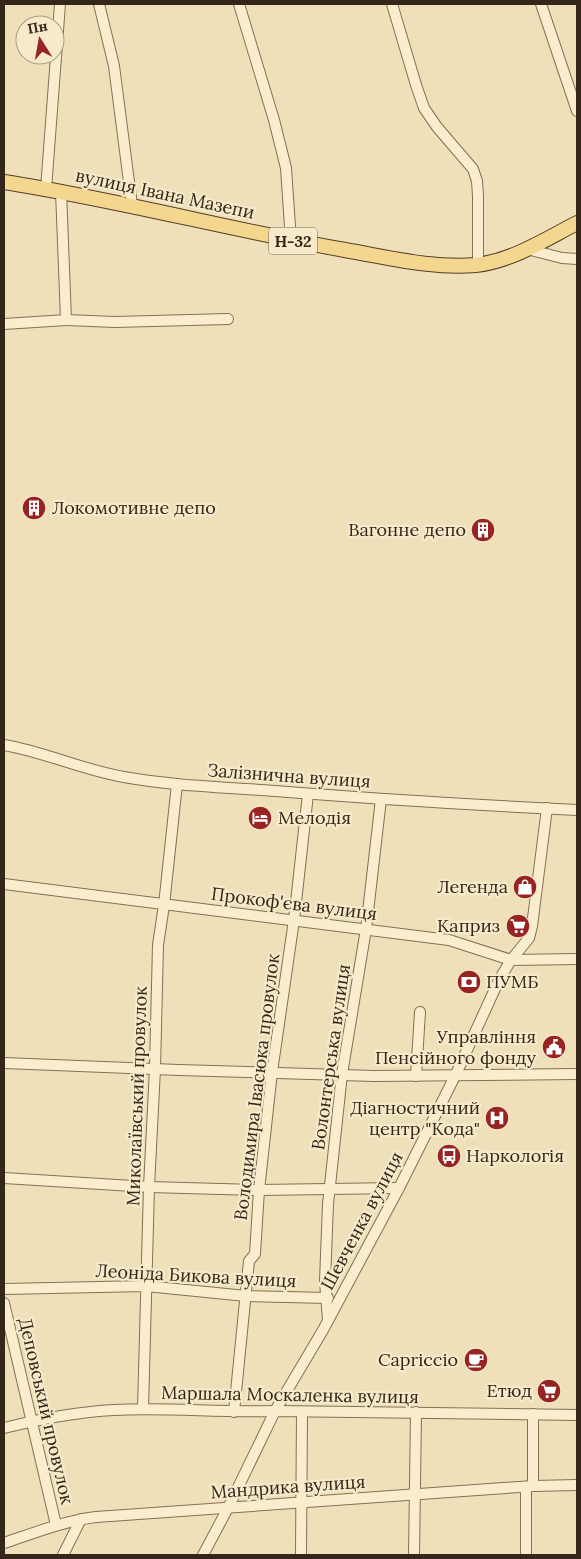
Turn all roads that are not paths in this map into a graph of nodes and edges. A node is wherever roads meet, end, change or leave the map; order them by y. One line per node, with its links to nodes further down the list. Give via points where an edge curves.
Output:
1 (60, 4): 8 (street)
2 (99, 4): 10 (street, via 114,66)
3 (239, 4): 12 (street, via 286,168)
4 (392, 4): 15 (street, via 424,108 473,168 478,196)
5 (541, 4): 6 (street)
6 (577, 111)
7 (4, 182): 8 (main road, вулиця Івана Мазепи / Н-32)
8 (46, 189): 9 (main road, вулиця Івана Мазепи / Н-32)
9 (61, 191): 10 (main road, вулиця Івана Мазепи / Н-32); 17 (street)
10 (132, 205): 12 (main road, вулиця Івана Мазепи / Н-32)
11 (577, 223): 13 (main road, вулиця Івана Мазепи / Н-32)
12 (291, 241): 15 (main road, вулиця Івана Мазепи / Н-32, via 451,266)
13 (527, 249): 14 (street, via 562,258); 15 (main road, вулиця Івана Мазепи / Н-32)
14 (577, 258)
15 (478, 264)
16 (228, 319): 17 (street)
17 (66, 320): 18 (street)
18 (4, 324)
19 (4, 745): 20 (street, Залізнична вулиця, via 125,778)
20 (177, 784): 21 (street, Залізнична вулиця); 26 (street, Миколаївський провулок)
21 (308, 794): 22 (street, Залізнична вулиця); 27 (street, Володимира Івасюка провулок)
22 (382, 800): 23 (street, Залізнична вулиця); 28 (street, Волонтерська вулиця)
23 (547, 808): 24 (street, Залізнична вулиця); 30 (street, Шевченка вулиця, via 532,926 529,938)
24 (577, 810)
25 (4, 884): 26 (street, Прокоф'єва вулиця)
26 (164, 905): 27 (street, Прокоф'єва вулиця); 33 (street, Миколаївський провулок, via 158,945)
27 (294, 920): 28 (street, Прокоф'єва вулиця); 34 (street, Володимира Івасюка провулок)
28 (366, 929): 30 (street, Прокоф'єва вулиця, via 449,940); 35 (street, Волонтерська вулиця)
29 (577, 959): 30 (street, Прокоф'єва вулиця)
30 (511, 960): 36 (street, Шевченка вулиця)
31 (420, 1012): 38 (street)
32 (4, 1063): 33 (street)
33 (156, 1069): 34 (street); 40 (street, Миколаївський провулок)
34 (272, 1072): 35 (street); 43 (street, Володимира Івасюка провулок)
35 (342, 1074): 38 (street); 41 (street, Волонтерська вулиця)
36 (456, 1074): 37 (street); 38 (street); 42 (street, Шевченка вулиця)
37 (577, 1074)
38 (416, 1076)
39 (4, 1178): 40 (street)
40 (149, 1186): 43 (street); 44 (street, Миколаївський провулок)
41 (330, 1188): 42 (street); 43 (street); 47 (street, Волонтерська вулиця, via 325,1282)
42 (399, 1188): 49 (street, Шевченка вулиця)
43 (259, 1190): 46 (street, Володимира Івасюка провулок, via 255,1254 249,1261)
44 (146, 1286): 45 (street, Леоніда Бикова вулиця); 46 (street, Леоніда Бикова вулиця); 50 (street, Миколаївський провулок)
45 (4, 1289)
46 (246, 1296): 47 (street, Леоніда Бикова вулиця); 52 (street, Володимира Івасюка провулок)
47 (328, 1298): 49 (street, Волонтерська вулиця)
48 (4, 1303): 57 (street, Деповський провулок)
49 (328, 1321): 51 (street, Шевченка вулиця)
50 (143, 1410): 52 (street, Маршала Москаленка вулиця); 57 (street, Маршала Москаленка вулиця, via 79,1413)
51 (275, 1411): 52 (street, Маршала Москаленка вулиця); 53 (street, Маршала Москаленка вулиця); 63 (street, Шевченка вулиця)
52 (234, 1412)
53 (302, 1412): 54 (street, Маршала Москаленка вулиця); 62 (street)
54 (416, 1412): 55 (street, Маршала Москаленка вулиця); 61 (street)
55 (533, 1414): 56 (street, Маршала Москаленка вулиця); 60 (street)
56 (577, 1415)
57 (32, 1422): 58 (street, Маршала Москаленка вулиця); 65 (street, Деповський провулок)
58 (4, 1428)
59 (577, 1485): 60 (street, Мандрика вулиця)
60 (529, 1487): 61 (street, Мандрика вулиця); 71 (street)
61 (414, 1495): 62 (street, Мандрика вулиця); 70 (street)
62 (302, 1502): 63 (street, Мандрика вулиця); 69 (street)
63 (229, 1506): 64 (street, Мандрика вулиця); 68 (street, Шевченка вулиця)
64 (81, 1518): 65 (street, Мандрика вулиця); 67 (street, Деповський провулок)
65 (56, 1525): 66 (street, Мандрика вулиця)
66 (4, 1542)
67 (63, 1555)
68 (203, 1555)
69 (301, 1555)
70 (414, 1555)
71 (526, 1555)

